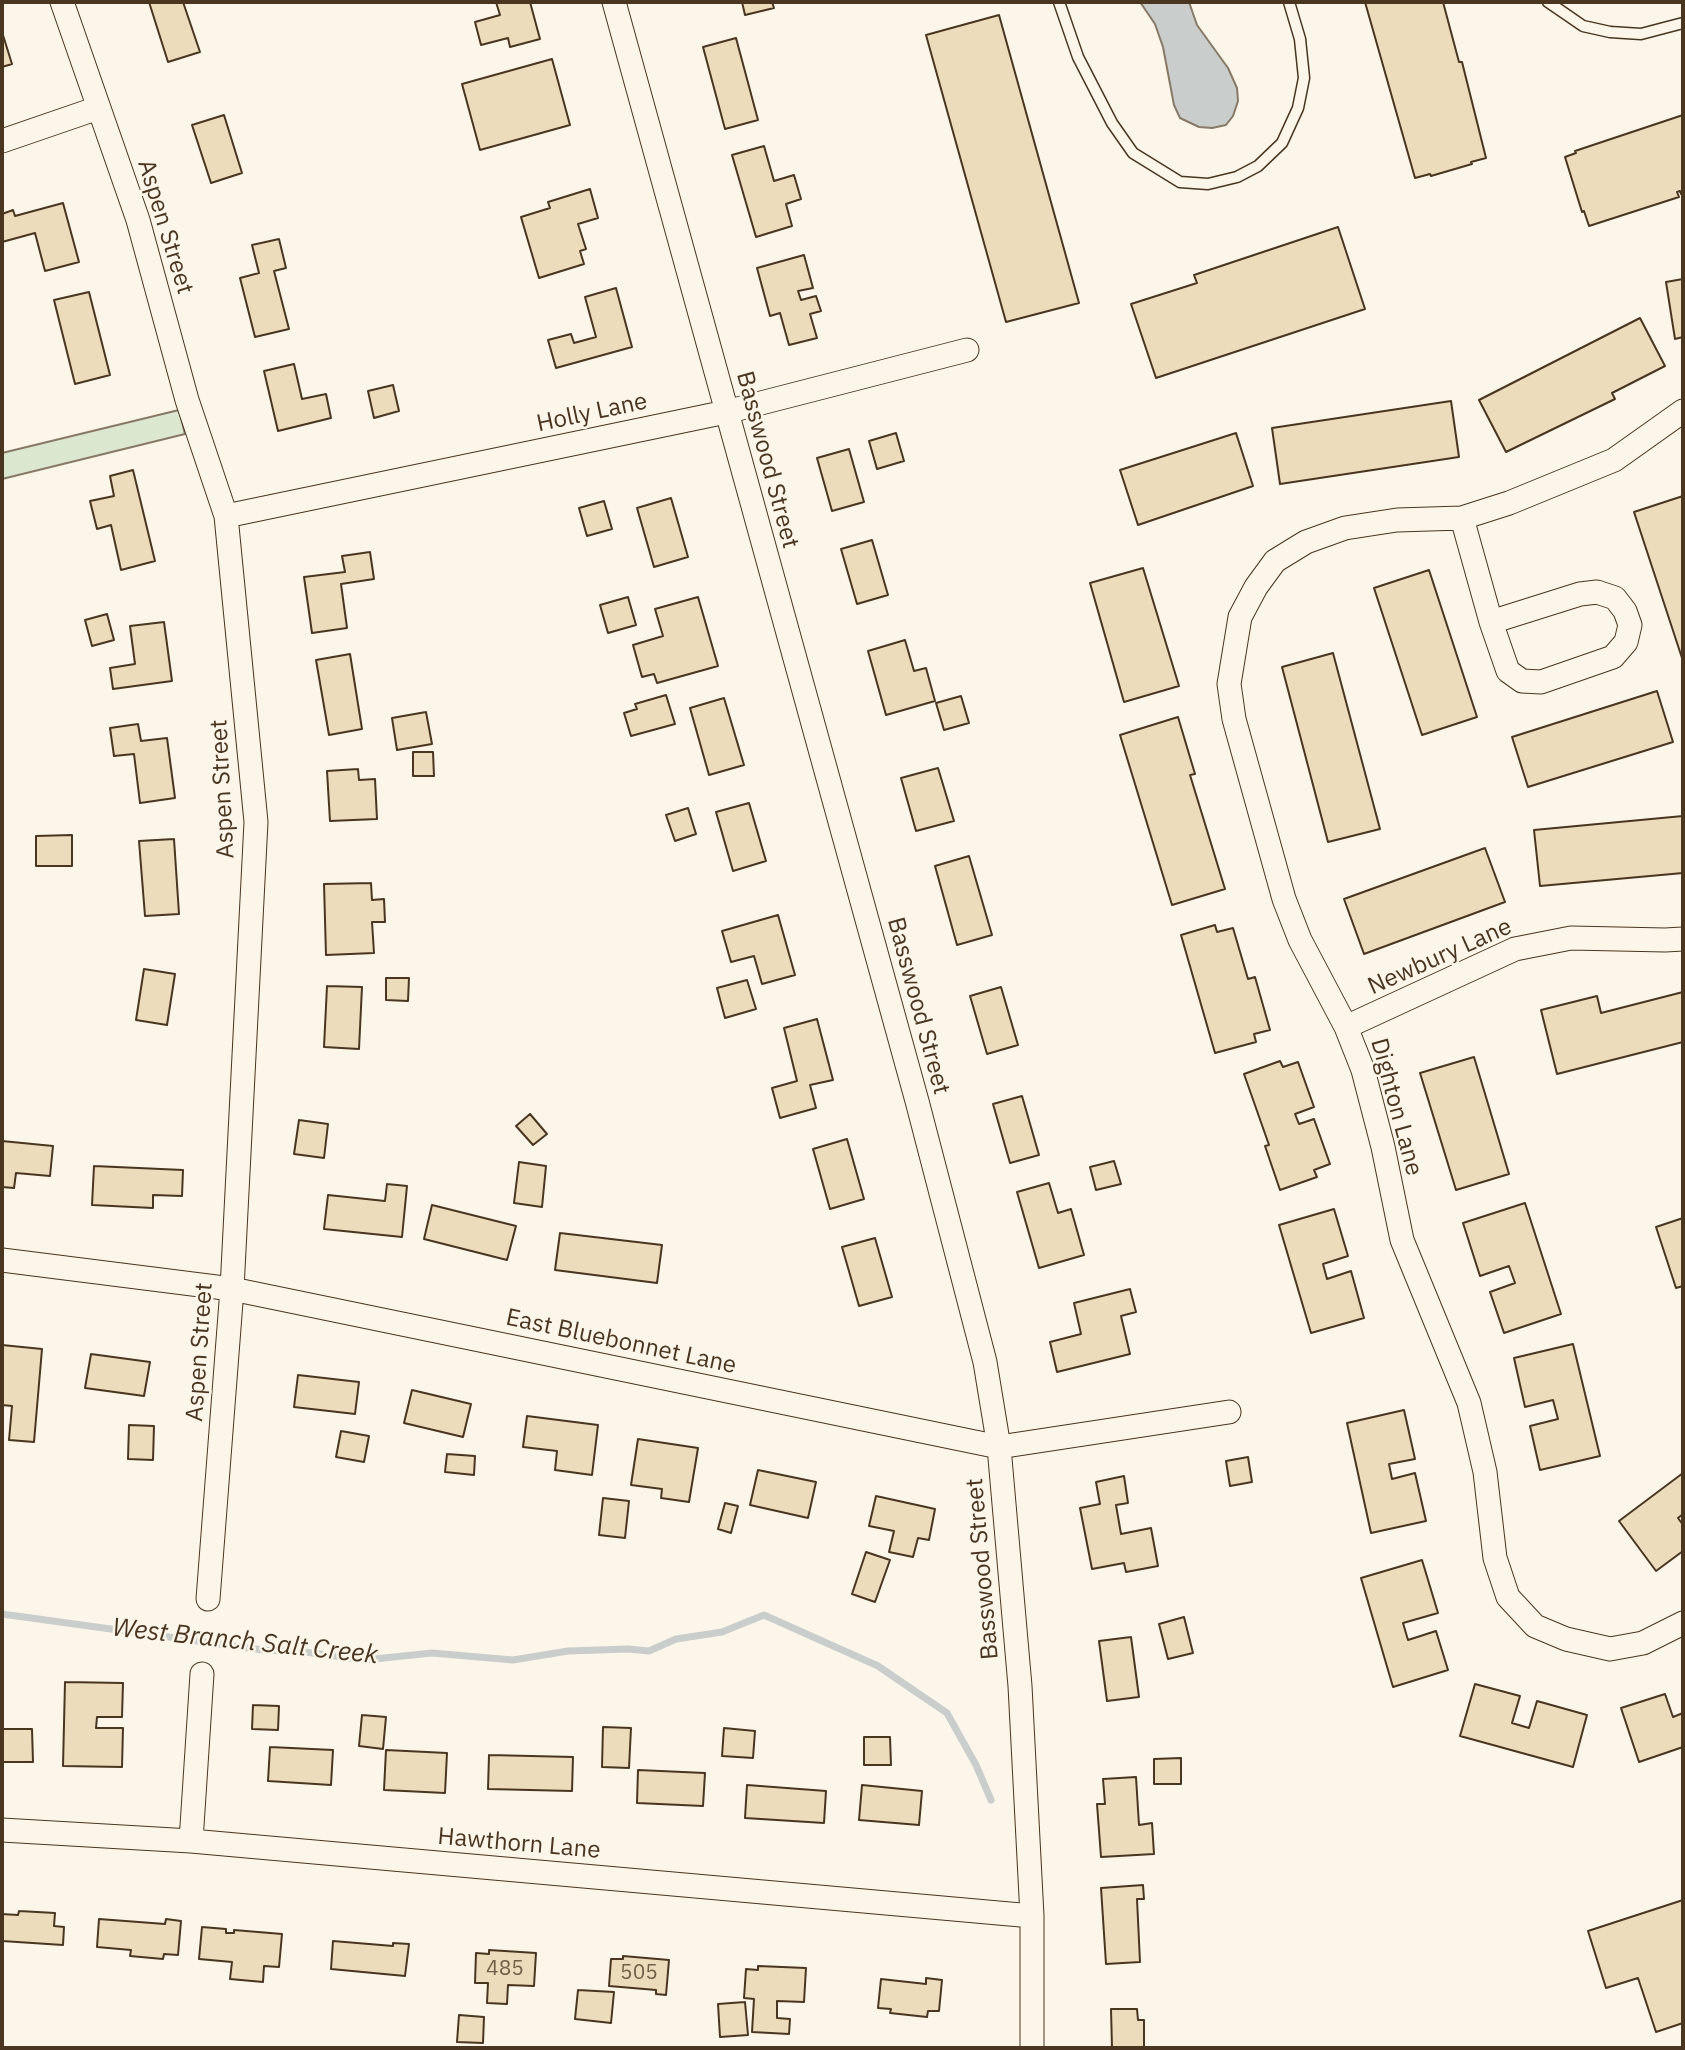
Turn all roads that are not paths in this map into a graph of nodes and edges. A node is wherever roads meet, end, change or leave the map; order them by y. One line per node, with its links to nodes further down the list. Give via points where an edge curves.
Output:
1 (62, 2): 7 (street, Aspen Street)
2 (614, 2): 11 (street, Basswood Street)
3 (1059, 2): 4 (lane, via 1078,57 1133,153 1181,182 1208,184 1258,166 1282,143 1298,108 1304,78 1300,39)
4 (1289, 2)
5 (1548, 2): 6 (lane, via 1583,26 1611,32 1641,34)
6 (1683, 23)
7 (98, 108): 8 (street); 12 (street, Aspen Street, via 138,220 187,400)
8 (2, 141)
9 (967, 350): 11 (street, Holly Lane)
10 (1683, 411): 13 (street, Dighton Lane, via 1614,460)
11 (726, 412): 12 (street, Holly Lane); 20 (street, Basswood Street, via 917,1101 985,1362)
12 (226, 516): 18 (street, Aspen Street, via 256,822)
13 (1462, 518): 14 (street); 16 (street, Dighton Lane, via 1397,520 1345,528 1306,542 1275,561 1240,617 1229,684 1234,719 1284,899)
14 (1491, 622): 14 (street, via 1508,671 1522,681 1541,682 1613,656 1626,642 1630,625 1615,598 1597,592)
15 (1683, 939): 16 (street, Newbury Lane, via 1571,939 1515,949)
16 (1346, 1027): 22 (street, Dighton Lane, via 1380,1134 1402,1240 1469,1404 1485,1472 1495,1559 1508,1597 1535,1626 1566,1639 1610,1648 1643,1643)
17 (2, 1260): 18 (street, East Bluebonnet Lane)
18 (232, 1289): 20 (street, East Bluebonnet Lane); 21 (street, Aspen Street)
19 (1229, 1412): 20 (street, East Bluebonnet Lane)
20 (999, 1447): 26 (street, Basswood Street, via 1020,1686)
21 (208, 1599)
22 (1683, 1623)
23 (202, 1674): 25 (street)
24 (2, 1830): 25 (street, Hawthorn Lane)
25 (191, 1841): 26 (street, Hawthorn Lane)
26 (1031, 1916): 27 (street, Basswood Street)
27 (1032, 2048)

